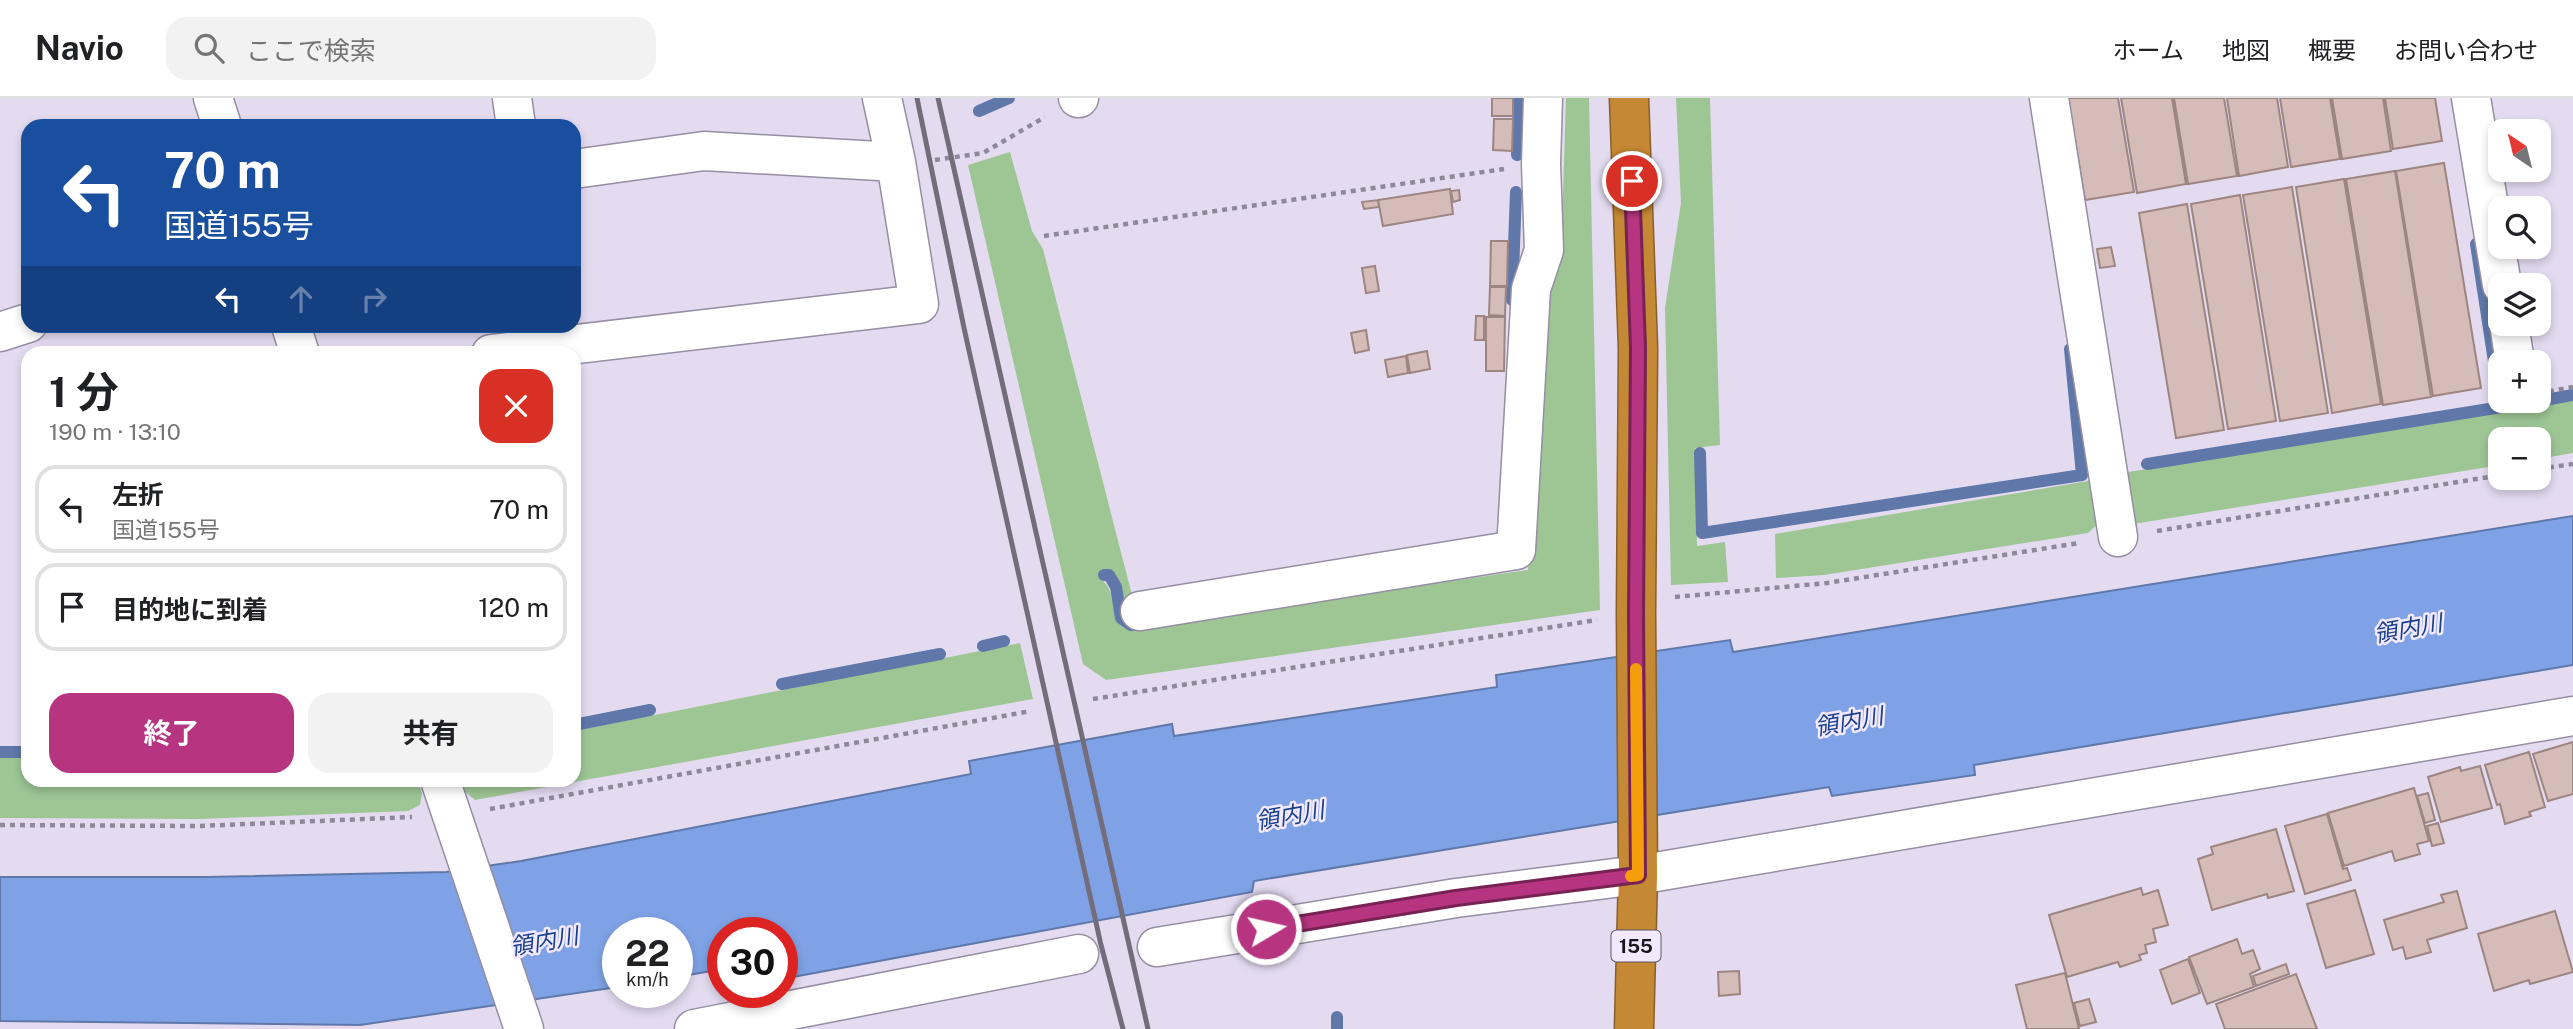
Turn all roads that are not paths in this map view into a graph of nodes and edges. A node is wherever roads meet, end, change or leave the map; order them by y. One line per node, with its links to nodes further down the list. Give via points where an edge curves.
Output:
1 (512, 98): 7 (street)
2 (882, 98): 8 (street)
3 (1543, 98): 15 (street, via 1544,250 1531,289 1516,550)
4 (1629, 98): 18 (highway, 155, via 1638,348)
5 (2049, 98): 14 (street)
6 (2472, 98): 10 (street)
7 (515, 119)
8 (896, 162): 9 (street, via 704,151); 13 (street, via 919,304)
9 (581, 168)
10 (2500, 273)
11 (21, 325): 12 (street)
12 (0, 332)
13 (559, 346)
14 (2118, 537)
15 (1140, 611)
16 (2573, 716): 18 (street)
17 (445, 798): 21 (street)
18 (1638, 869): 19 (street); 23 (highway, 155)
19 (1157, 947)
20 (1079, 954): 22 (street)
21 (524, 1029)
22 (694, 1029)
23 (1634, 1029)

